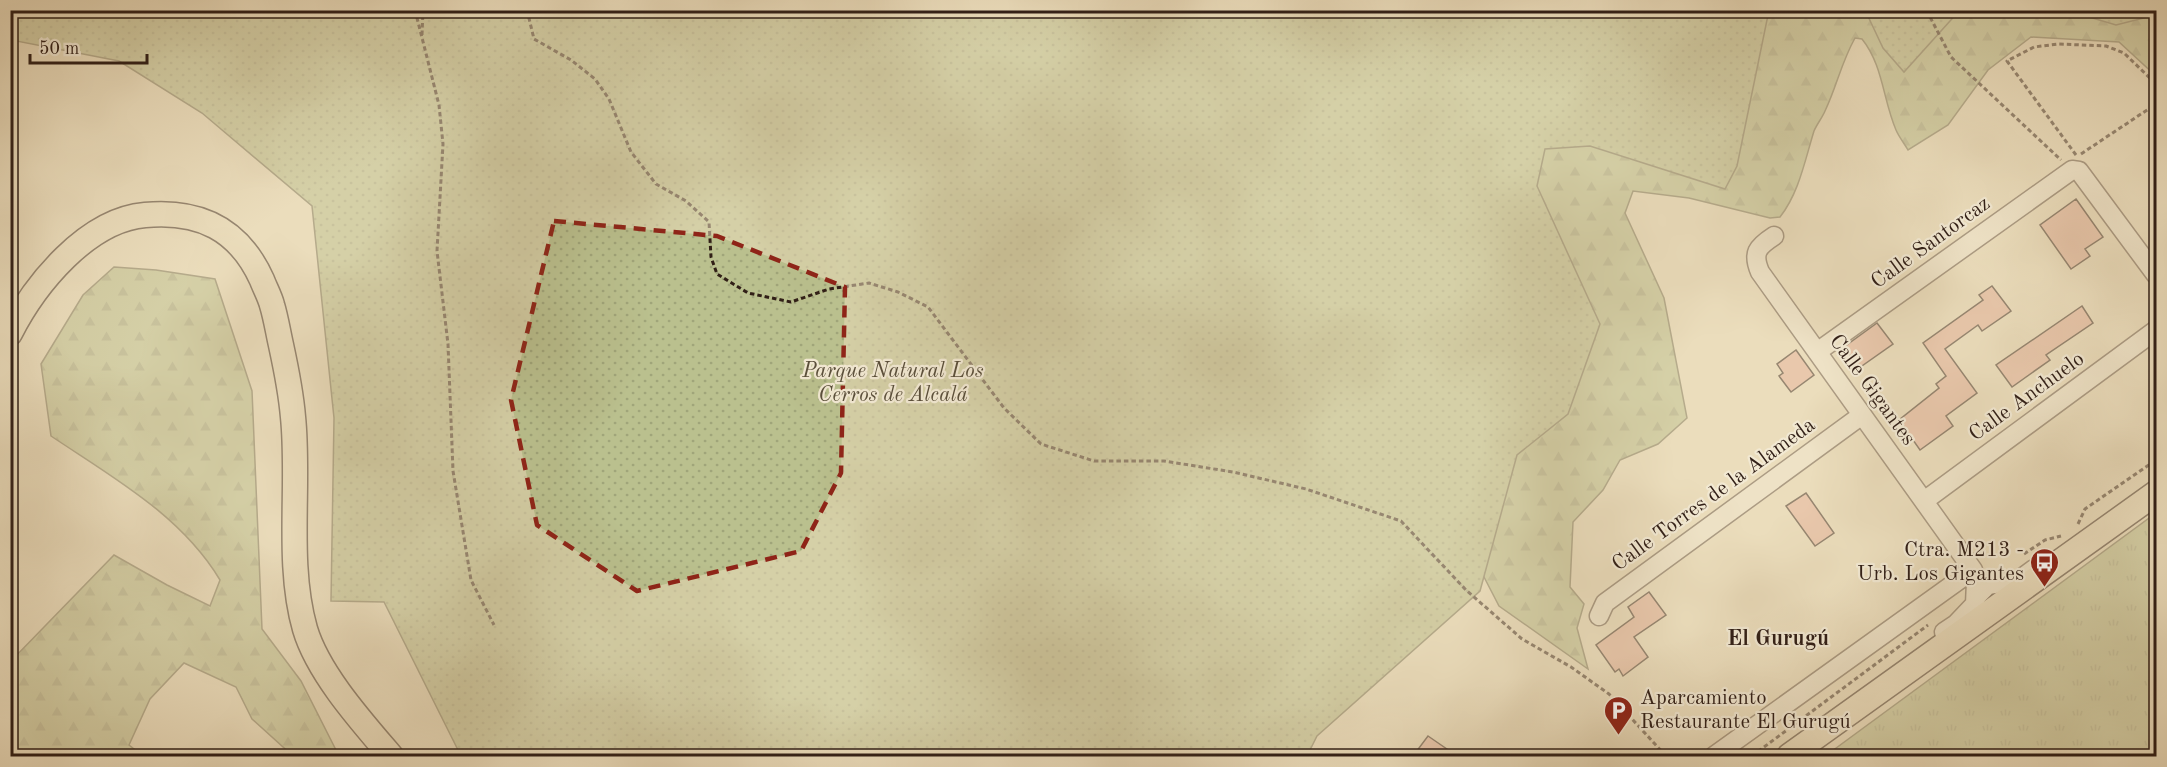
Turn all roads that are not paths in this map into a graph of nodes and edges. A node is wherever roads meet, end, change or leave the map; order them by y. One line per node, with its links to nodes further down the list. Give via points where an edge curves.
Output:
1 (1774, 236): 5 (street, Calle Gigantes, via 1762,243 1755,261)
2 (2157, 275): 5 (street, Calle Santorcaz, via 2075,164)
3 (2157, 330): 8 (street, Calle Anchuelo)
4 (10, 333): 15 (main road, via 58,264 91,236 131,216 165,213 200,219 234,238 254,262 272,303 282,352 293,416 298,602 306,631 324,669)
5 (1817, 352): 6 (street, Calle Gigantes)
6 (1862, 415): 8 (street, Calle Gigantes); 13 (street, Calle Torres de la Alameda, via 1605,603)
7 (2157, 493): 9 (main road)
8 (1924, 501): 10 (street, Calle Gigantes)
9 (2072, 538): 11 (main road); 14 (main road, via 2070,564 1983,630)
10 (1973, 570): 11 (street); 12 (street, Calle Gigantes); 16 (street)
11 (2012, 588): 12 (main road)
12 (1982, 605): 14 (main road)
13 (1599, 616)
14 (1923, 661): 17 (main road)
15 (391, 756)
16 (1714, 756)
17 (1789, 756)

